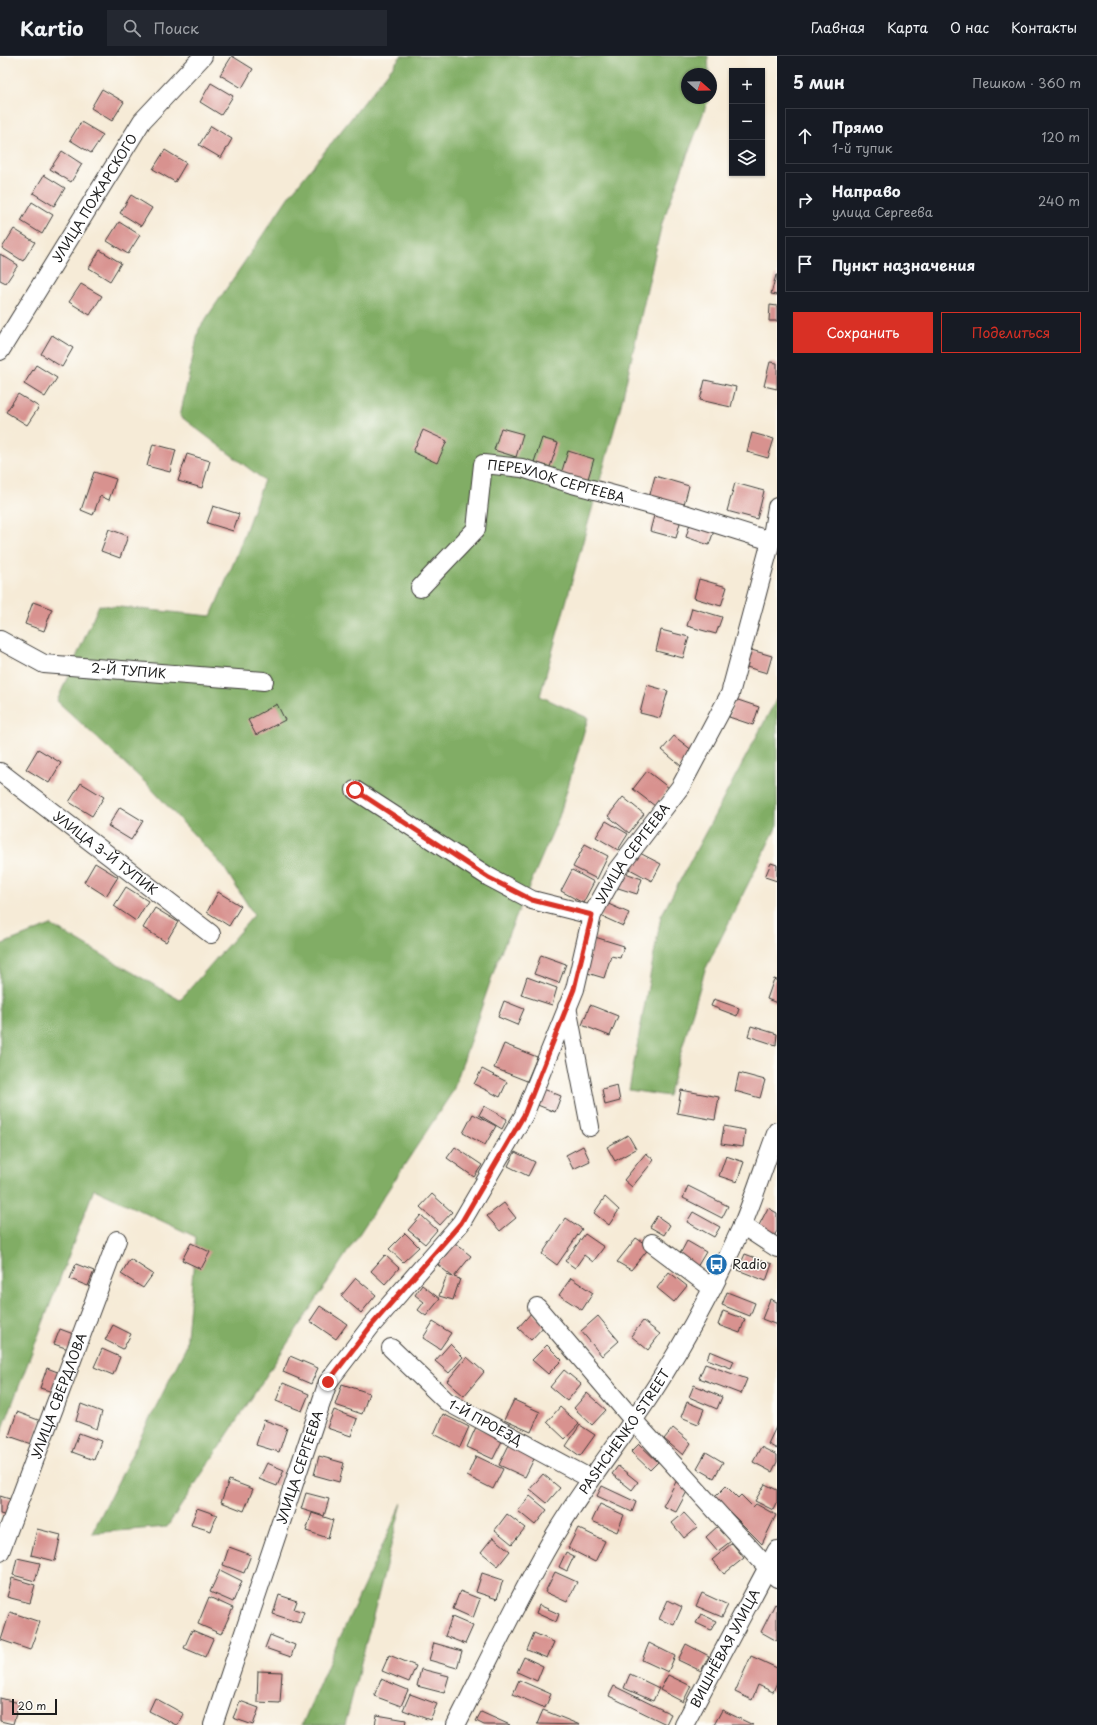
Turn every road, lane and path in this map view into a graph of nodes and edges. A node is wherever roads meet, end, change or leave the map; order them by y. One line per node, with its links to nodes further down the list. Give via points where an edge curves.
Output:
1 (203, 56): 2 (street, УЛИЦА ПОЖАРСКОГО, via 142,121)
2 (0, 351)
3 (777, 507): 4 (street, УЛИЦА СЕРГЕЕВА)
4 (771, 541): 5 (street, ПЕРЕУЛОК СЕРГЕЕВА, via 522,468 483,464 476,529); 10 (street, УЛИЦА СЕРГЕЕВА, via 730,694 681,786 617,870)
5 (420, 588)
6 (0, 640): 7 (street, 2-Й ТУПИК, via 44,664)
7 (264, 681)
8 (0, 772): 11 (street, УЛИЦА 3-Й ТУПИК)
9 (355, 790): 10 (street, via 489,878 532,900)
10 (592, 915): 12 (street, УЛИЦА СЕРГЕЕВА, via 574,989)
11 (211, 934)
12 (567, 1007): 13 (street); 27 (street, УЛИЦА СЕРГЕЕВА, via 524,1115 461,1223 371,1326 328,1382)
13 (590, 1127)
14 (777, 1131): 15 (street, PASHCHENKO STREET)
15 (742, 1225): 18 (street); 19 (street, PASHCHENKO STREET)
16 (117, 1240): 25 (street, УЛИЦА СВЕРДЛОВА)
17 (652, 1243): 19 (street)
18 (777, 1248)
19 (712, 1288): 22 (street, PASHCHENKO STREET, via 673,1360)
20 (537, 1307): 22 (street)
21 (391, 1348): 23 (street, 1-Й ПРОЕЗД, via 446,1401)
22 (634, 1421): 23 (street, PASHCHENKO STREET); 26 (street)
23 (591, 1479): 28 (street, PASHCHENKO STREET, via 550,1542)
24 (777, 1550): 26 (street, ВИШНЁВАЯ УЛИЦА)
25 (0, 1552)
26 (773, 1573): 29 (street, ВИШНЁВАЯ УЛИЦА)
27 (213, 1725)
28 (456, 1725)
29 (684, 1725)

